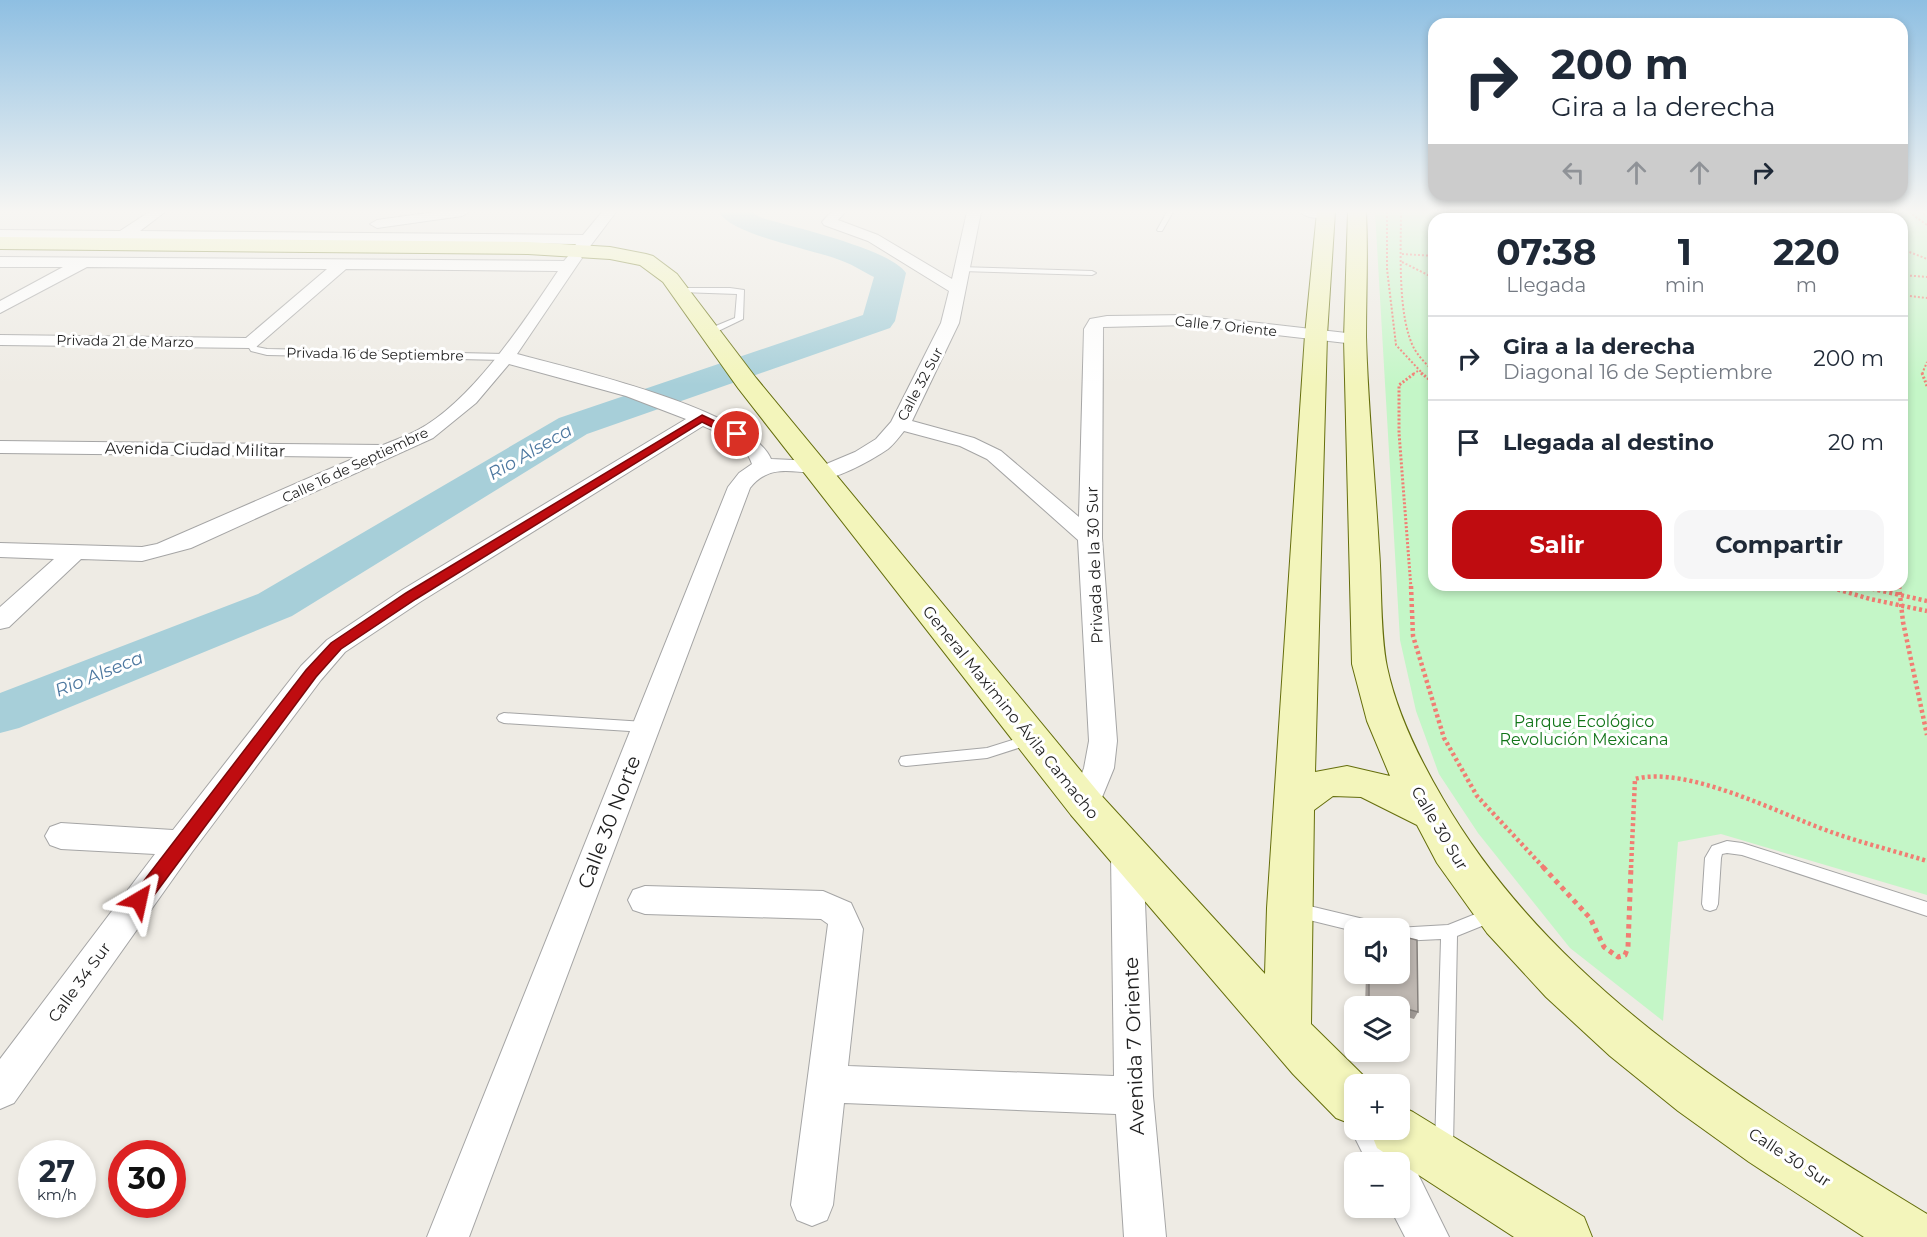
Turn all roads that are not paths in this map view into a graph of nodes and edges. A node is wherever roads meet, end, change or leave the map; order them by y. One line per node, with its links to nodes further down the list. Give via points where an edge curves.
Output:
1 (962, 269): 12 (street, Calle 32 Sur)
2 (71, 270): 13 (street)
3 (335, 270): 19 (street)
4 (566, 270): 20 (street, Calle 16 de Septiembre)
5 (661, 270): 11 (main road, General Maximino Ávila Camacho)
6 (924, 270): 12 (street)
7 (986, 270): 10 (lane)
8 (1318, 270): 16 (main road)
9 (1357, 270): 17 (main road, Calle 30 Sur)
10 (1092, 273)
11 (681, 290): 15 (main road, General Maximino Ávila Camacho); 15 (lane, via 741,292 739,319)
12 (957, 290): 22 (street, Calle 32 Sur, via 946,335)
13 (4, 303)
14 (1096, 323): 16 (street, Calle 7 Oriente, via 1189,320); 29 (street, Privada de la 30 Sur)
15 (709, 332): 23 (main road, General Maximino Ávila Camacho)
16 (1316, 335): 17 (street, Calle 7 Oriente); 37 (main road)
17 (1355, 339): 39 (main road, Calle 30 Sur, via 1369,664 1389,733)
18 (0, 340): 19 (street, Privada 21 de Marzo)
19 (250, 343): 20 (lane, Privada 16 de Septiembre, via 254,349 267,352)
20 (505, 357): 21 (street, via 631,390); 26 (street, Calle 16 de Septiembre, via 446,421)
21 (693, 414): 24 (street); 41 (street, Calle 34 Sur, via 336,646)
22 (900, 424): 28 (street, Calle 32 Sur, via 869,452); 29 (street, via 967,442 988,452)
23 (781, 425): 24 (street, via 761,434); 28 (main road, General Maximino Ávila Camacho)
24 (737, 434): 27 (street, via 759,453)
25 (0, 447): 26 (street, Avenida Ciudad Militar)
26 (390, 451): 31 (street, Calle 16 de Septiembre, via 162,550 142,554)
27 (763, 465): 28 (street, via 786,464); 34 (street, Calle 30 Norte, via 748,474 739,487)
28 (818, 471): 35 (main road, General Maximino Ávila Camacho)
29 (1090, 538): 38 (street, Privada de la 30 Sur, via 1103,741 1099,768)
30 (0, 550): 31 (street, Calle 16 de Septiembre)
31 (75, 552): 32 (street)
32 (0, 621)
33 (504, 718): 34 (lane)
34 (645, 727): 60 (street, Calle 30 Norte)
35 (1033, 739): 36 (lane, via 987,753); 38 (main road, General Maximino Ávila Camacho)
36 (906, 761)
37 (1296, 802): 39 (main road, via 1317,786 1359,782 1389,791); 45 (main road)
38 (1085, 804): 42 (main road, General Maximino Ávila Camacho)
39 (1427, 813): 47 (main road, Calle 30 Sur)
40 (62, 836): 41 (street)
41 (181, 843): 53 (street, Calle 34 Sur)
42 (1127, 854): 51 (main road, General Maximino Ávila Camacho); 55 (street, Avenida 7 Oriente)
43 (645, 900): 52 (street, via 824,905 836,909 844,918 846,929)
44 (1710, 904): 46 (lane, via 1713,858 1717,850 1728,847)
45 (1289, 908): 48 (lane); 51 (main road)
46 (1927, 909)
47 (1496, 912): 49 (lane); 59 (main road, Calle 30 Sur, via 1554,975 1643,1053)
48 (1344, 921)
49 (1449, 932): 50 (lane); 57 (lane)
50 (1410, 934)
51 (1287, 1031): 54 (main road, General Maximino Ávila Camacho)
52 (827, 1084): 55 (street); 58 (street)
53 (0, 1090)
54 (1344, 1091)
55 (1134, 1096): 61 (street, Avenida 7 Oriente)
56 (1401, 1140): 57 (main road)
57 (1422, 1172): 62 (street); 63 (main road)
58 (812, 1205)
59 (1875, 1221): 64 (main road, Calle 30 Sur)
60 (448, 1237)
61 (1145, 1237)
62 (1428, 1237)
63 (1564, 1237)
64 (1914, 1237)

